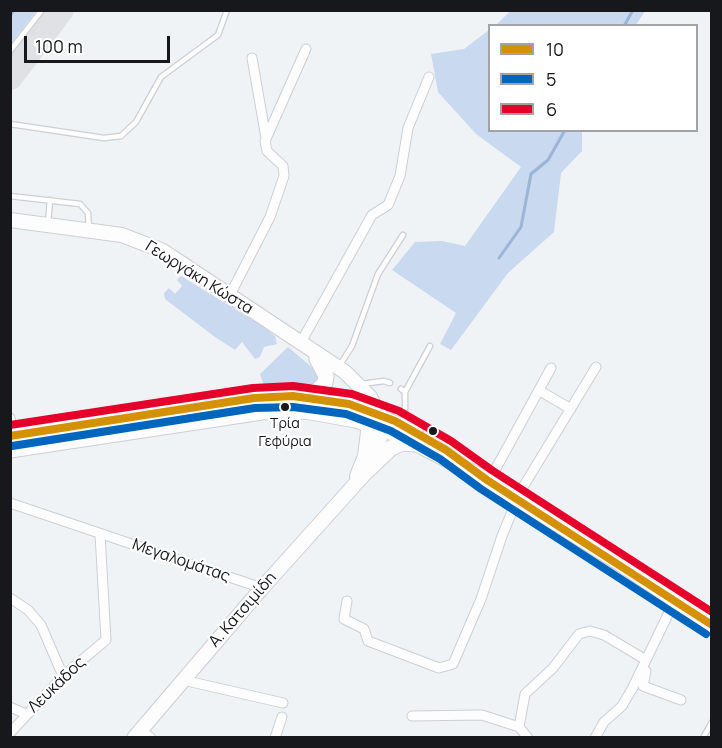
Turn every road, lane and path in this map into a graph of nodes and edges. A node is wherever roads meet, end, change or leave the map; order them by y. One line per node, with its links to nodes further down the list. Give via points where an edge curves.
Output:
1 (42, 10): 4 (lane)
2 (227, 10): 7 (lane, via 218,35 161,77 136,122 121,136 104,138)
3 (306, 49): 8 (street)
4 (10, 51)
5 (252, 58): 8 (street)
6 (429, 77): 17 (street, via 408,128 400,176 388,205 372,215)
7 (10, 124)
8 (266, 138): 15 (street, via 265,148 283,166 284,176 270,218)
9 (10, 196): 10 (lane)
10 (50, 200): 12 (lane); 13 (lane, via 80,204 88,213)
11 (10, 220): 12 (main road, Γεωργάκη Κώστα)
12 (48, 225): 13 (main road, Γεωργάκη Κώστα)
13 (89, 229): 15 (main road, Γεωργάκη Κώστα, via 147,244)
14 (403, 235): 18 (lane, via 378,274 352,346)
15 (230, 295): 17 (main road, Γεωργάκη Κώστα)
16 (430, 346): 28 (lane, via 403,390)
17 (308, 350): 18 (main road, Γεωργάκη Κώστα); 24 (main road, via 326,376 324,385 312,393); 27 (main road, Γεωργάκη Κώστα, via 353,391)
18 (339, 368): 22 (main road, Γεωργάκη Κώστα)
19 (551, 368): 23 (street)
20 (596, 368): 25 (street)
21 (390, 383): 22 (lane)
22 (359, 384): 27 (main road, Γεωργάκη Κώστα)
23 (540, 391): 25 (street); 32 (street)
24 (293, 396): 27 (main road, via 334,400); 29 (main road, via 231,400)
25 (571, 409): 34 (street)
26 (10, 418): 29 (street)
27 (370, 422): 28 (main road); 29 (main road, via 305,411 262,412); 30 (main road); 31 (main road, Α. Κατσιμίδη, via 374,459); 33 (main road, Α. Κατσιμίδη, via 365,456)
28 (405, 426): 32 (main road, via 465,461)
29 (12, 440)
30 (421, 445): 31 (main road, via 403,443 391,448); 32 (main road)
31 (368, 470): 33 (main road, Α. Κατσιμίδη)
32 (488, 481): 34 (main road)
33 (353, 484): 37 (main road, Α. Κατσιμίδη)
34 (518, 499): 39 (main road); 40 (street, via 471,625 450,667 439,668 368,641 364,629 344,620)
35 (10, 503): 36 (street, Μεγαλομάτας)
36 (100, 534): 37 (street, Μεγαλομάτας); 43 (street, Λευκάδος, via 106,640)
37 (262, 588): 44 (main road, Α. Κατσιμίδη)
38 (10, 598): 43 (street, via 41,624)
39 (675, 600): 41 (main road); 42 (street)
40 (347, 601)
41 (711, 626)
42 (649, 656): 45 (street, via 643,686); 52 (street, via 604,635 590,631 579,634 553,668 525,693); 57 (street, via 622,706 604,722)
43 (63, 676): 48 (street, Λευκάδος)
44 (183, 680): 46 (street); 54 (main road, Α. Κατσιμίδη)
45 (681, 700)
46 (283, 703)
47 (10, 707): 48 (street)
48 (26, 714): 53 (street, Λευκάδος)
49 (412, 716): 52 (street, via 482,715)
50 (282, 717): 55 (street)
51 (711, 722): 58 (lane)
52 (519, 727): 56 (street)
53 (10, 733)
54 (142, 735)
55 (275, 738)
56 (528, 738)
57 (594, 738)
58 (703, 738)

